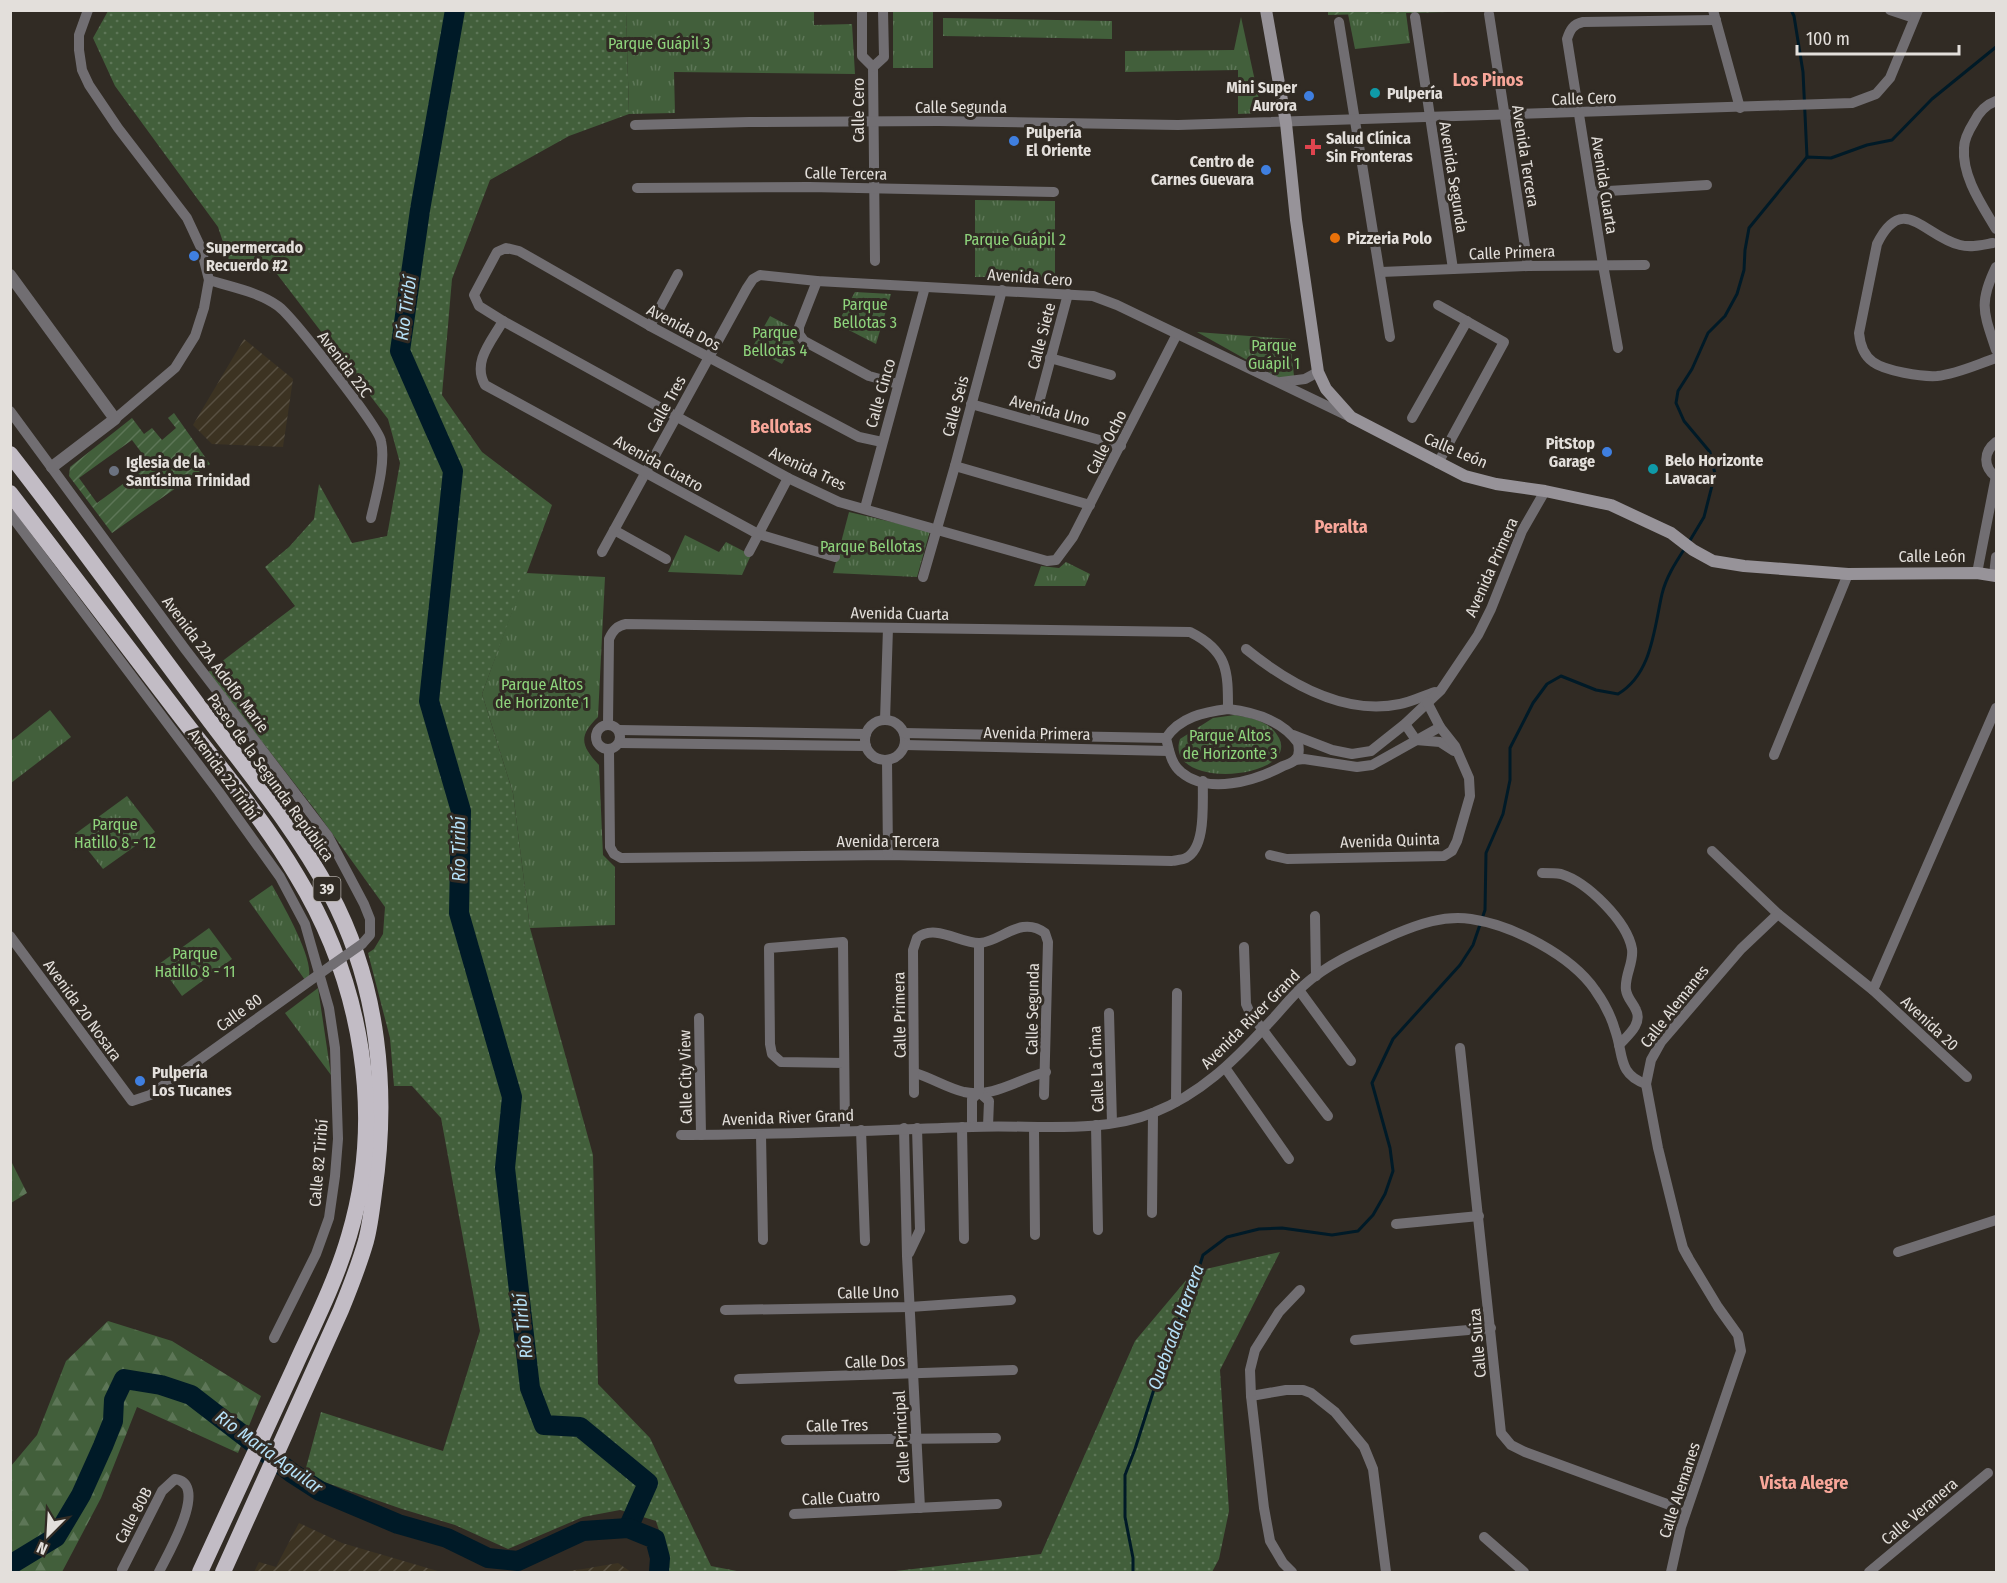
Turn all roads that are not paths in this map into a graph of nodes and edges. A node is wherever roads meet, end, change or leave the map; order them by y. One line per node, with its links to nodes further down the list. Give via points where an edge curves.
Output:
1 (862, 10): 11 (street, Calle Cero, via 862,56)
2 (883, 10): 11 (street, Calle Cero, via 884,57)
3 (1266, 10): 19 (main road, Calle León)
4 (1890, 10): 7 (street)
5 (87, 14): 38 (street, via 79,35 82,70 132,147 187,218 201,248)
6 (1489, 14): 15 (street, Avenida Tercera)
7 (1916, 14): 13 (street, Calle Cero, via 1890,78 1876,94 1852,103)
8 (1715, 15): 13 (street); 14 (street, Avenida Cuarta, via 1583,22 1572,27 1568,39)
9 (1415, 17): 16 (street, Avenida Segunda)
10 (1339, 21): 17 (street)
11 (873, 67): 18 (street, Calle Cero)
12 (1996, 101): 26 (street, via 1977,116 1964,147 1966,167 1977,197)
13 (1740, 108): 14 (street, Calle Cero)
14 (1578, 113): 15 (street, Calle Cero); 25 (street, Avenida Cuarta)
15 (1505, 115): 16 (street, Calle Cero); 30 (street, Avenida Tercera)
16 (1429, 117): 17 (street, Calle Cero); 33 (street, Avenida Segunda)
17 (1355, 121): 19 (street, Calle Cero); 34 (street)
18 (873, 123): 19 (street, Calle Segunda); 20 (street, Calle Segunda); 23 (street, Calle Cero)
19 (1287, 123): 54 (main road, Calle León, via 1296,220)
20 (635, 124)
21 (1707, 185): 25 (street)
22 (637, 188): 23 (street, Calle Tercera)
23 (875, 189): 24 (street, Calle Tercera); 28 (street, Calle Cero)
24 (1054, 192)
25 (1592, 192): 31 (street, Avenida Cuarta)
26 (1996, 229): 27 (street)
27 (1995, 247): 53 (street, via 1960,245 1912,219 1892,223 1877,244 1859,333 1864,354 1873,362 1924,376)
28 (875, 261)
29 (1645, 265): 31 (street, Calle Primera)
30 (1528, 266): 31 (street, Calle Primera); 33 (street, Calle Primera)
31 (1603, 266): 49 (street, Avenida Cuarta)
32 (1996, 267): 50 (street, via 1987,287 1984,310)
33 (1453, 269): 34 (street, Calle Primera)
34 (1381, 272): 48 (street)
35 (678, 274): 46 (street)
36 (10, 275): 63 (street)
37 (760, 275): 39 (street, Avenida Cero); 51 (street, Calle Tres, via 747,288)
38 (209, 280): 63 (street, via 195,336 175,368); 80 (street, Avenida 22C, via 278,306 362,410 381,440 381,470)
39 (817, 281): 40 (street, Avenida Cero); 57 (street, via 799,327 804,341 869,376)
40 (925, 287): 41 (street, Avenida Cero); 57 (street, Calle Cinco)
41 (1002, 290): 42 (street, Avenida Cero); 58 (street, Calle Seis)
42 (1068, 294): 47 (street, Avenida Cero, via 1117,304); 52 (street, Calle Siete)
43 (1438, 305): 45 (street)
44 (503, 321): 46 (street, Avenida Dos, via 479,306 474,295 496,252 506,249 519,251); 60 (street, Avenida Tres); 72 (street, Avenida Cuatro, via 481,361 480,375 485,385)
45 (1467, 321): 62 (street); 69 (street, via 1504,342)
46 (650, 326): 51 (street, Avenida Dos)
47 (1177, 334): 56 (street, Avenida Cero); 67 (street, Calle Ocho)
48 (1390, 337)
49 (1618, 348)
50 (1996, 350)
51 (709, 357): 60 (street, Calle Tres); 65 (street, Avenida Dos, via 860,437)
52 (1050, 358): 55 (street); 64 (street, Calle Siete)
53 (1996, 358)
54 (1318, 372): 56 (street, via 1305,379); 61 (main road, Calle León, via 1326,389)
55 (1111, 375)
56 (1281, 382): 61 (street, Avenida Cero)
57 (898, 384): 65 (street, Calle Cinco)
58 (971, 404): 64 (street, Avenida Uno); 70 (street, Calle Seis)
59 (10, 411): 71 (street, Avenida 22A Adolfo Marie)
60 (675, 416): 72 (street, Calle Tres); 74 (street, Avenida Tres)
61 (1351, 417): 69 (main road, Calle León)
62 (1412, 418)
63 (115, 419): 71 (street)
64 (1034, 421): 67 (street, Avenida Uno)
65 (882, 442): 78 (street, Calle Cinco)
66 (1996, 442): 73 (street, via 1986,460)
67 (1121, 446): 77 (street, Calle Ocho)
68 (10, 454): 202 (highway, Paseo de la Segunda República / 39, via 298,841 330,894 353,944 377,1041 381,1124 366,1239 355,1275)
69 (1438, 463): 75 (main road, Calle León, via 1465,476)
70 (955, 466): 77 (street); 81 (street, Calle Seis)
71 (52, 467): 128 (street, Avenida 22A Adolfo Marie, via 328,836 370,919 370,935)
72 (645, 473): 82 (street, Calle Tres); 83 (street, Avenida Cuatro)
73 (1996, 477): 90 (street)
74 (788, 478): 78 (street, Avenida Tres); 83 (street)
75 (1545, 491): 91 (main road, Calle León, via 1611,505 1671,533 1713,561); 96 (street, Avenida Primera, via 1522,531 1478,635)
76 (10, 493): 201 (highway, Paseo de la Segunda República / 39, via 275,840 298,876 336,951 361,1054 366,1099 364,1141 358,1199 349,1237)
77 (1090, 505): 89 (street, Calle Ocho)
78 (865, 508): 81 (street, Avenida Tres)
79 (10, 514): 130 (street, Avenida 22 Tiribí, via 280,877 305,924)
80 (371, 518)
81 (937, 529): 89 (street, Avenida Tres, via 1047,561); 93 (street, Calle Seis)
82 (614, 530): 84 (street, Calle Tres); 88 (street)
83 (758, 534): 85 (street); 86 (street, Avenida Cuatro)
84 (602, 552)
85 (749, 552)
86 (835, 557)
87 (1996, 557): 92 (street)
88 (666, 559)
89 (1056, 560)
90 (1977, 573): 91 (main road, Calle León); 92 (main road, Calle León)
91 (1848, 574): 115 (street)
92 (1995, 576)
93 (923, 577)
94 (888, 628): 99 (street, Avenida Cuarta, via 1190,632 1206,640 1220,656 1228,675); 100 (street); 101 (street, Avenida Cuarta, via 619,626 609,639)
95 (1246, 649): 96 (street, via 1281,675 1317,694 1356,705 1402,704)
96 (1441, 690): 97 (street, Avenida Primera)
97 (1427, 702): 102 (street, Avenida Primera); 103 (street, Avenida Quinta)
98 (1996, 708): 133 (street)
99 (1228, 709): 107 (street, Avenida Primera, via 1266,718); 108 (street, Avenida Primera, via 1190,718)
100 (885, 720): 105 (street, via 893,721); 106 (street, via 870,727)
101 (608, 724): 104 (street); 113 (street, via 600,728 596,739 600,747)
102 (1405, 724): 107 (street, Avenida Primera, via 1371,751 1352,754); 109 (street)
103 (1440, 727): 109 (street); 118 (street, Avenida Quinta)
104 (619, 730): 106 (street); 110 (street)
105 (904, 733): 108 (street, Avenida Primera); 111 (street)
106 (866, 734): 112 (street)
107 (1293, 735): 117 (street, via 1299,752)
108 (1166, 738): 114 (street)
109 (1416, 740): 117 (street, via 1372,765); 118 (street, via 1446,745)
110 (619, 743): 112 (street); 113 (street)
111 (905, 745): 114 (street, Avenida Primera); 116 (street, via 895,758)
112 (866, 746): 116 (street, via 870,754)
113 (609, 750): 121 (street, Avenida Tercera, via 610,847 621,858)
114 (1169, 751): 119 (street, via 1182,773)
115 (1774, 755)
116 (887, 760): 121 (street)
117 (1295, 760): 119 (street, via 1252,779 1229,783)
118 (1462, 761): 122 (street, Avenida Quinta, via 1469,778 1470,796 1457,841 1444,856 1287,859)
119 (1203, 781): 121 (street, Avenida Tercera, via 1201,838 1186,858 1172,861)
120 (1712, 851): 124 (street)
121 (888, 855)
122 (1270, 855)
123 (1542, 873): 138 (street, via 1560,874 1596,896 1626,933 1632,962 1626,991 1638,1013 1636,1025)
124 (1778, 914): 133 (street); 146 (street, Calle Alemanes, via 1741,949 1661,1042 1651,1060)
125 (1316, 916): 131 (street)
126 (10, 936): 151 (street, Avenida 20 Nosara)
127 (979, 943): 143 (street, Calle Segunda, via 1025,927 1039,928 1045,933); 144 (street, Calle Primera, via 934,933 917,938 913,950); 148 (street)
128 (362, 944): 130 (street, Calle 80, bridge)
129 (1244, 947): 137 (street, via 1246,1004)
130 (320, 974): 147 (street, Avenida 22 Tiribí, via 329,1008); 151 (street, Calle 80, via 150,1095)
131 (1316, 976): 132 (street, Avenida River Grand); 138 (street, Avenida River Grand, via 1419,924 1469,918 1513,932 1552,951 1585,978 1607,1011)
132 (1299, 990): 137 (street, Avenida River Grand); 140 (street)
133 (1874, 990): 145 (street, Avenida 20)
134 (1177, 993): 152 (street)
135 (1109, 1013): 155 (street, Calle La Cima)
136 (699, 1018): 165 (street, Calle City View)
137 (1264, 1029): 142 (street, Avenida River Grand); 154 (street)
138 (1619, 1045): 146 (street, Avenida River Grand, via 1627,1072)
139 (1460, 1048): 169 (street, Calle Suiza)
140 (1351, 1061)
141 (844, 1063): 141 (street, via 843,942 769,948 772,1054 780,1062); 163 (street)
142 (1226, 1069): 152 (street, Avenida River Grand); 167 (street)
143 (1046, 1072): 148 (street, via 993,1092); 150 (street, Calle Segunda)
144 (915, 1073): 148 (street, via 966,1092); 149 (street, Calle Primera)
145 (1967, 1077)
146 (1646, 1084): 196 (street, Calle Alemanes, via 1683,1248 1738,1335 1741,1351)
147 (337, 1086): 184 (street, Calle 82 Tiribí, via 336,1176 329,1218 316,1254)
148 (979, 1092): 157 (street, via 989,1101); 159 (street, via 972,1099)
149 (914, 1093)
150 (1044, 1095)
151 (132, 1101)
152 (1176, 1102): 153 (street, Avenida River Grand)
153 (1153, 1113): 155 (street, Avenida River Grand); 168 (street)
154 (1328, 1116)
155 (1113, 1123): 156 (street, Avenida River Grand)
156 (1096, 1125): 158 (street, Avenida River Grand); 172 (street)
157 (988, 1126): 158 (street, Avenida River Grand); 159 (street, Avenida River Grand)
158 (1034, 1126): 173 (street)
159 (967, 1127): 161 (street, Avenida River Grand); 174 (street)
160 (904, 1128): 161 (street, Avenida River Grand); 162 (street, Avenida River Grand); 178 (street, Calle Principal)
161 (917, 1128): 178 (street, Calle Principal, via 920,1230)
162 (861, 1130): 163 (street, Avenida River Grand); 176 (street)
163 (845, 1131): 166 (street, Avenida River Grand)
164 (681, 1135): 165 (street, Avenida River Grand)
165 (701, 1135): 166 (street, Avenida River Grand)
166 (761, 1135): 175 (street)
167 (1289, 1159)
168 (1152, 1214)
169 (1479, 1216): 171 (street); 183 (street, Calle Suiza)
170 (1996, 1220): 177 (street)
171 (1395, 1224)
172 (1098, 1230)
173 (1035, 1235)
174 (964, 1239)
175 (764, 1240)
176 (865, 1240)
177 (1898, 1252)
178 (908, 1256): 181 (street, Calle Principal)
179 (1300, 1290): 189 (street, via 1255,1350 1250,1370)
180 (1011, 1300): 181 (street, Calle Uno)
181 (910, 1306): 182 (street, Calle Uno); 187 (street, Calle Principal)
182 (725, 1310)
183 (1491, 1328): 185 (street); 196 (street, Calle Suiza, via 1499,1418 1502,1433 1511,1445)
184 (274, 1338)
185 (1355, 1340)
186 (1013, 1370): 187 (street, Calle Dos)
187 (913, 1374): 188 (street, Calle Dos); 191 (street, Calle Principal)
188 (739, 1380)
189 (1251, 1396): 203 (street, via 1270,1541); 204 (street, via 1286,1390 1311,1393 1335,1412 1364,1447 1373,1469)
190 (996, 1438): 191 (street, Calle Tres)
191 (916, 1439): 192 (street, Calle Tres); 195 (street, Calle Principal)
192 (786, 1440)
193 (1988, 1473): 207 (street, Calle Veranera)
194 (997, 1504): 195 (street, Calle Cuatro)
195 (920, 1508): 197 (street, Calle Cuatro)
196 (1686, 1511): 206 (street, Calle Alemanes)
197 (794, 1514)
198 (1484, 1537): 205 (street)
199 (122, 1570): 200 (street, Calle 80B, via 162,1491 175,1479 181,1480 189,1491 186,1515)
200 (159, 1572)
201 (200, 1572)
202 (223, 1572)
203 (1292, 1572)
204 (1386, 1572)
205 (1524, 1572)
206 (1671, 1572)
207 (1869, 1572)

